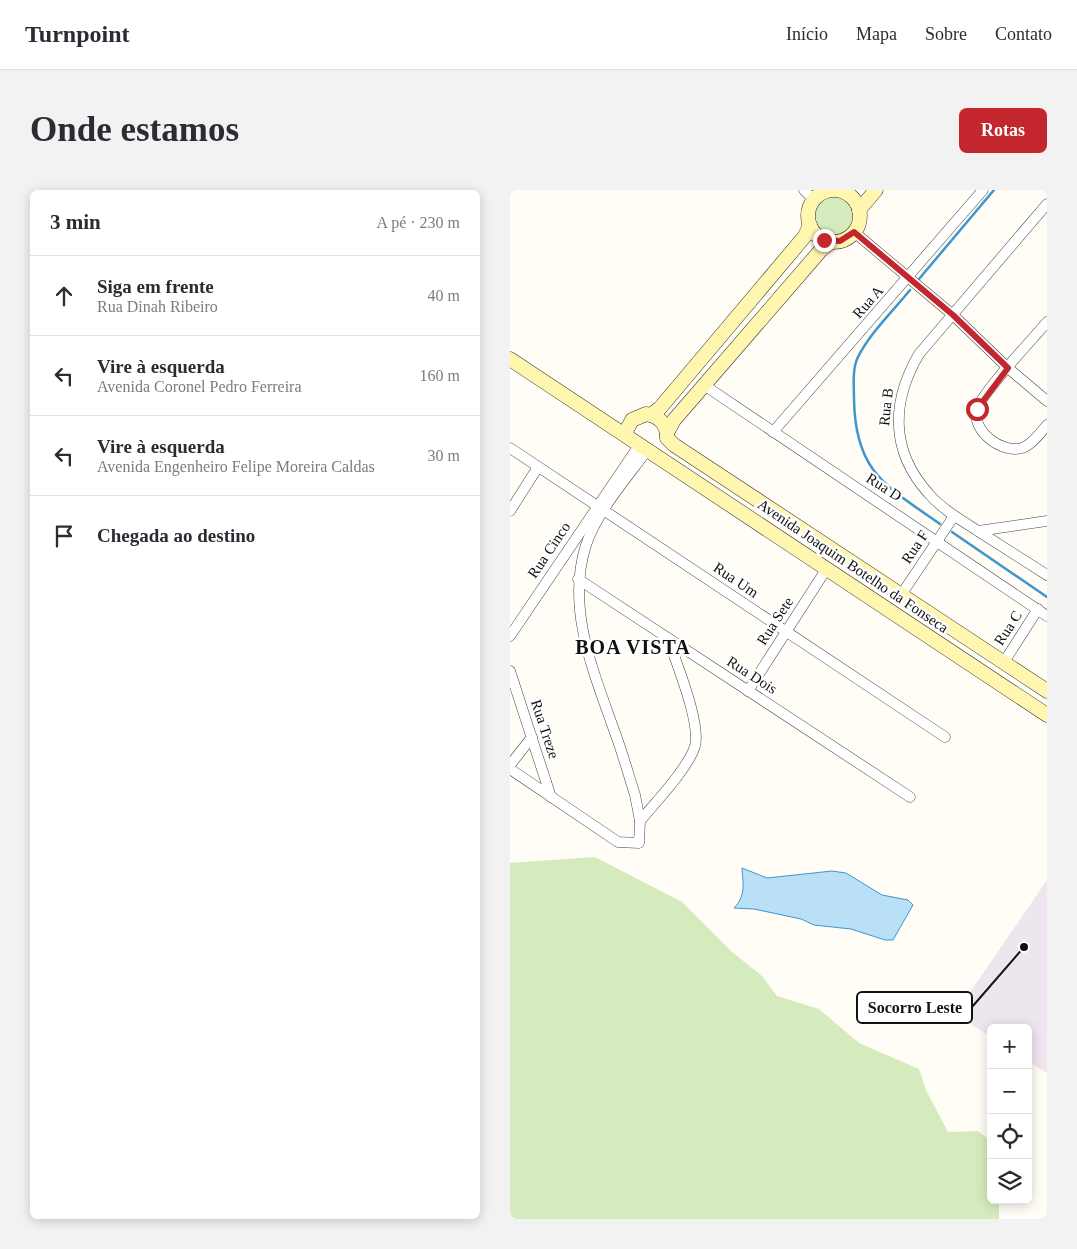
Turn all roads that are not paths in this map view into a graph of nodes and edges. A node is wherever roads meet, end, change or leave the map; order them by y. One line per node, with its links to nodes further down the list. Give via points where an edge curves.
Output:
1 (876, 190): 6 (street)
2 (983, 190): 10 (street, Rua A)
3 (841, 191): 4 (street); 6 (street, via 852,198)
4 (809, 195): 7 (street)
5 (1047, 204): 11 (street, Rua B)
6 (859, 210): 8 (street)
7 (810, 225): 9 (street, via 818,236); 13 (street, via 805,236)
8 (854, 232): 9 (street, via 848,238); 10 (street)
9 (831, 242): 15 (street)
10 (908, 279): 11 (street); 21 (street, Rua A)
11 (953, 315): 16 (street); 29 (street, Rua B, via 919,354 904,382 898,434 905,458 917,478 929,495)
12 (1047, 322): 16 (street)
13 (705, 355): 15 (street); 19 (street)
14 (510, 359): 22 (street)
15 (720, 366): 17 (street)
16 (1008, 368): 18 (street); 20 (street, via 977,409 983,433 990,441 1006,448 1022,448)
17 (704, 385): 21 (street, Rua D); 23 (street, via 674,420)
18 (1047, 401)
19 (651, 415): 22 (street, via 641,415 632,420); 23 (street, via 660,419)
20 (1047, 424)
21 (773, 432): 32 (street, Rua D)
22 (625, 433): 25 (street)
23 (667, 435): 25 (street, via 663,447); 36 (street, via 674,445)
24 (510, 448): 26 (street, Rua Um)
25 (648, 449): 27 (street); 33 (street, Avenida Joaquim Botelho da Fonseca)
26 (538, 467): 27 (street, Rua Um); 28 (street)
27 (601, 508): 35 (street); 38 (street, Rua Um); 39 (street, Rua Cinco)
28 (510, 511)
29 (954, 516): 31 (street, Rua B); 32 (street, Rua F)
30 (1047, 521): 31 (street)
31 (978, 531): 34 (street, Rua B)
32 (938, 540): 36 (street, Rua F); 37 (street, Rua D)
33 (827, 568): 38 (street, Rua Sete); 45 (street, Avenida Joaquim Botelho da Fonseca)
34 (1047, 575)
35 (578, 579): 40 (street, Rua Dois); 52 (street, via 578,608 585,641 635,795)
36 (901, 594): 41 (street)
37 (1043, 612): 41 (street, Rua C)
38 (786, 632): 43 (street, Rua Sete); 47 (street, Rua Um)
39 (510, 636)
40 (668, 638): 43 (street, Rua Dois); 52 (street, via 696,728 695,747)
41 (1004, 662): 44 (street)
42 (510, 671): 46 (street, Rua Treze)
43 (748, 691): 51 (street, Rua Dois)
44 (1047, 691)
45 (1047, 715)
46 (532, 737): 48 (street); 50 (street, Rua Treze)
47 (945, 737)
48 (510, 765)
49 (510, 769): 50 (street)
50 (551, 797): 52 (street, via 618,842 639,843)
51 (910, 797)
52 (640, 821)

